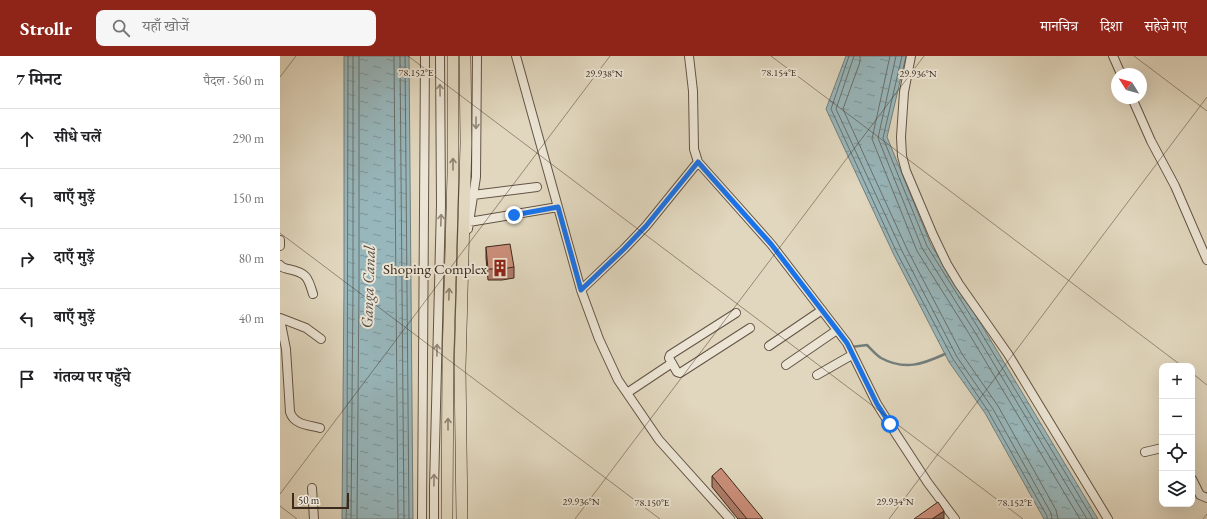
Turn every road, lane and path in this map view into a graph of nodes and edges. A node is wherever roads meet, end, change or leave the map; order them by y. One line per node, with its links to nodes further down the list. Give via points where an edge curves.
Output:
1 (425, 56): 43 (street)
2 (440, 56): 44 (street, one-way to 2, via 441,205)
3 (453, 56): 45 (highway, one-way to 3)
4 (465, 56): 19 (highway)
5 (477, 56): 14 (street, one-way to 14, via 476,177)
6 (516, 56): 15 (street)
7 (689, 56): 12 (street, via 693,91 694,148)
8 (911, 56): 49 (street, via 904,92 901,137 906,171 947,264 1008,354)
9 (1113, 56): 10 (street)
10 (1118, 68)
11 (1135, 104): 20 (street, via 1175,186)
12 (698, 162): 22 (street, via 646,226); 24 (street, via 771,244)
13 (537, 187): 14 (street)
14 (473, 195): 16 (street)
15 (558, 207): 16 (street); 22 (street)
16 (469, 222): 19 (street)
17 (280, 240): 18 (street)
18 (280, 246)
19 (463, 260): 46 (highway, via 460,368)
20 (1207, 260)
21 (280, 265): 23 (street, via 304,274 310,282)
22 (581, 290): 35 (street, via 599,339 618,380)
23 (313, 294)
24 (822, 310): 28 (street); 30 (street)
25 (736, 313): 32 (street, via 670,355)
26 (280, 319): 29 (street, via 306,328); 36 (street, via 286,349 292,418 300,423)
27 (750, 328): 32 (street, via 680,373)
28 (837, 330): 31 (street); 33 (street)
29 (321, 339)
30 (769, 346)
31 (852, 355): 34 (street); 48 (street, via 877,404 928,483)
32 (672, 363): 35 (street)
33 (786, 365)
34 (817, 376)
35 (627, 393): 47 (street, via 659,440)
36 (320, 428)
37 (1159, 449): 38 (street)
38 (1145, 452)
39 (1195, 485): 41 (street, via 1200,495)
40 (312, 488): 42 (street)
41 (1207, 498)
42 (314, 519)
43 (422, 519)
44 (434, 519)
45 (447, 519)
46 (462, 519)
47 (730, 519)
48 (955, 519)
49 (1108, 519)

